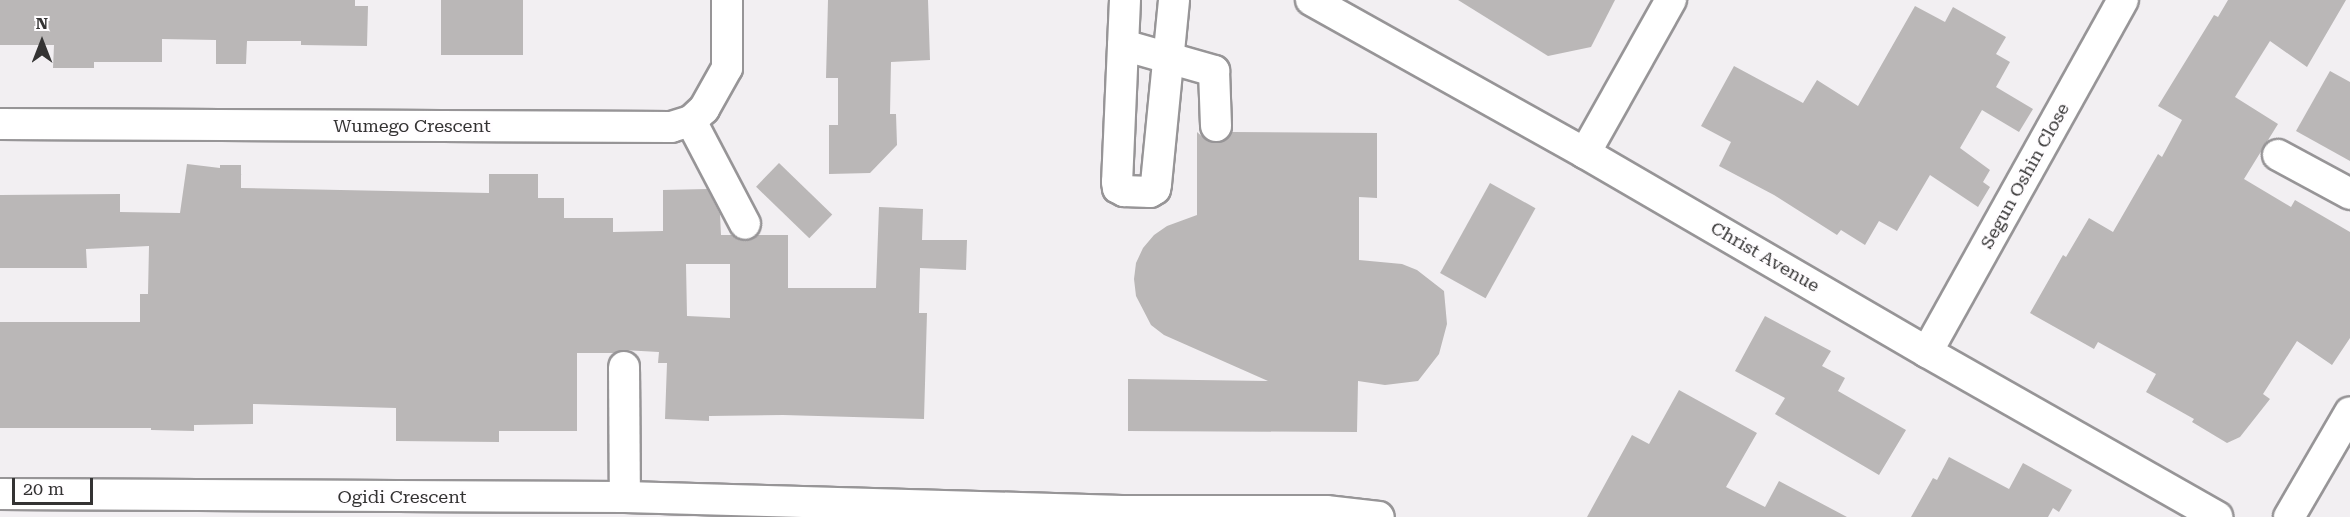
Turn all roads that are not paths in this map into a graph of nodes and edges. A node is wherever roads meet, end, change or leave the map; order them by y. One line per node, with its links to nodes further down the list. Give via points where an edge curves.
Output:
1 (727, 0): 9 (street, via 727,68 704,109)
2 (1125, 0): 7 (street)
3 (1174, 0): 8 (street)
4 (1311, 0): 12 (street, Christ Avenue)
5 (1671, 0): 12 (street)
6 (2123, 0): 16 (street, Segun Oshin Close)
7 (1123, 45): 8 (street); 8 (street, via 1117,182 1124,191 1155,189)
8 (1168, 58): 11 (street, via 1214,71)
9 (691, 121): 10 (street, Wumego Crescent, via 670,127); 15 (street)
10 (0, 124)
11 (1216, 126)
12 (1585, 153): 16 (street, Christ Avenue)
13 (2278, 155): 14 (street)
14 (2350, 194)
15 (746, 224)
16 (1927, 352): 24 (street, Christ Avenue)
17 (624, 367): 20 (street)
18 (2350, 412): 25 (street)
19 (0, 494): 21 (street, Ogidi Crescent)
20 (624, 497): 21 (street, Ogidi Crescent); 22 (street, Ogidi Crescent)
21 (430, 507)
22 (804, 510): 23 (street, Ogidi Crescent, via 1326,511)
23 (1380, 517)
24 (2217, 517)
25 (2289, 517)

